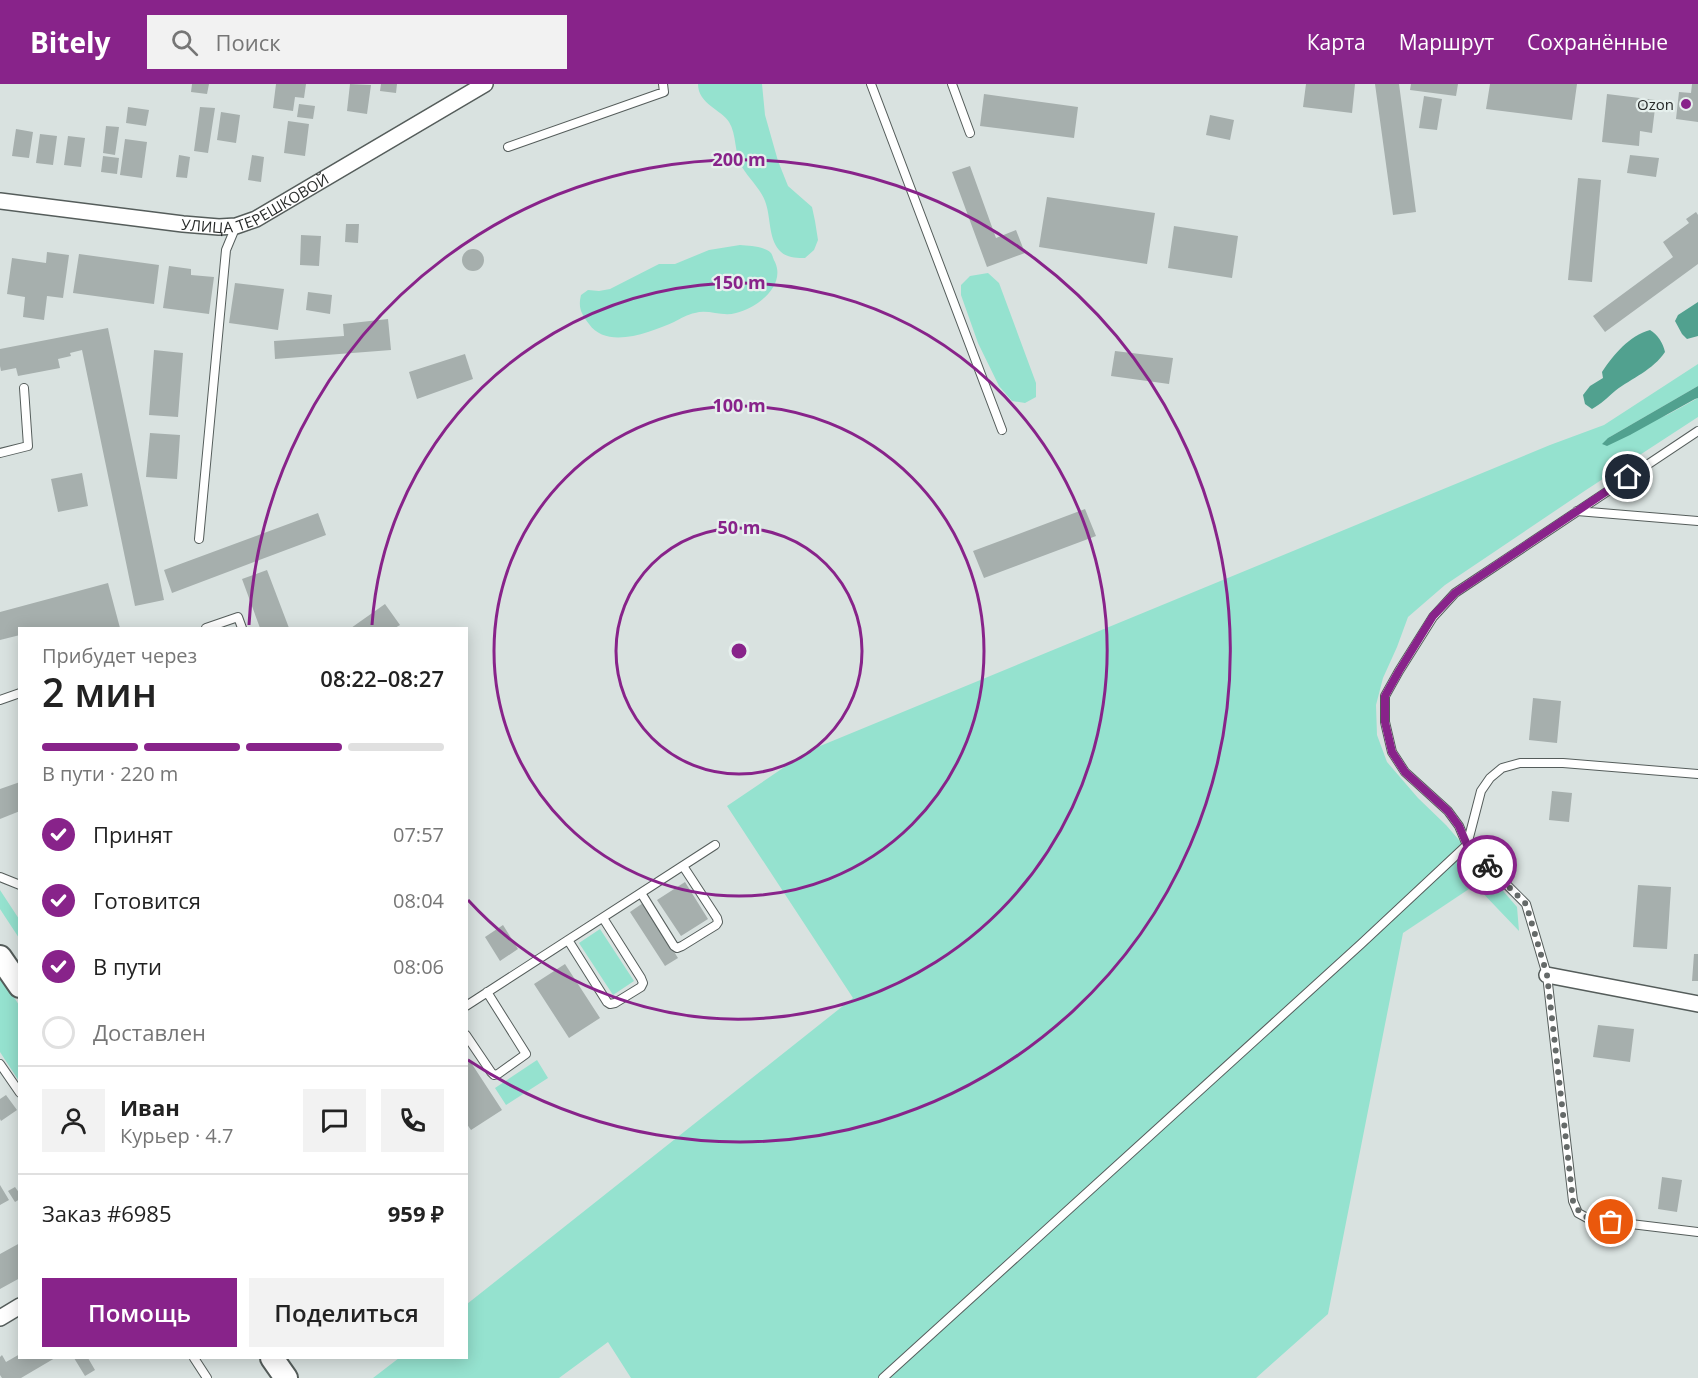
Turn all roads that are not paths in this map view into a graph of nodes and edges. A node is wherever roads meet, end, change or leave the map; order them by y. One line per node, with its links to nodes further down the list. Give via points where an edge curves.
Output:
1 (485, 84): 8 (street, УЛИЦА ТЕРЕШКОВОЙ, via 256,219)
2 (663, 84): 6 (lane, via 664,92)
3 (871, 84): 10 (lane)
4 (952, 84): 5 (lane)
5 (970, 133)
6 (508, 147)
7 (0, 201): 8 (street, УЛИЦА ТЕРЕШКОВОЙ, via 183,225)
8 (236, 226): 15 (lane, via 226,250)
9 (24, 388): 12 (lane, via 28,446)
10 (1002, 430)
11 (1698, 431): 13 (lane)
12 (0, 453)
13 (1576, 511): 14 (lane); 21 (lane, via 1455,593 1433,616 1385,696 1385,722 1392,752 1405,772 1448,811)
14 (1698, 521)
15 (199, 540)
16 (209, 627): 17 (lane, via 238,617)
17 (242, 627)
18 (18, 694): 19 (lane)
19 (0, 700)
20 (1698, 774): 21 (lane, via 1563,763 1520,763 1502,768 1481,791)
21 (1467, 845): 30 (lane, via 1526,904); 45 (lane)
22 (715, 846): 23 (lane)
23 (683, 866): 26 (lane); 26 (lane, via 718,922 699,936 674,946)
24 (0, 877): 25 (lane)
25 (18, 884)
26 (641, 893): 27 (lane)
27 (603, 918): 28 (lane); 28 (lane, via 641,978 641,987 610,1004)
28 (568, 940): 32 (lane)
29 (0, 957): 31 (main road)
30 (1547, 975): 33 (street); 38 (lane, via 1573,1201 1578,1213 1589,1219)
31 (18, 983)
32 (487, 992): 34 (lane); 35 (lane, via 526,1054 494,1074)
33 (1698, 1004)
34 (468, 1005)
35 (468, 1038)
36 (0, 1064): 37 (lane)
37 (18, 1090)
38 (1698, 1232)
39 (18, 1307): 40 (street)
40 (0, 1318)
41 (195, 1359): 43 (lane)
42 (273, 1359): 44 (main road)
43 (207, 1378)
44 (286, 1378)
45 (883, 1378)

